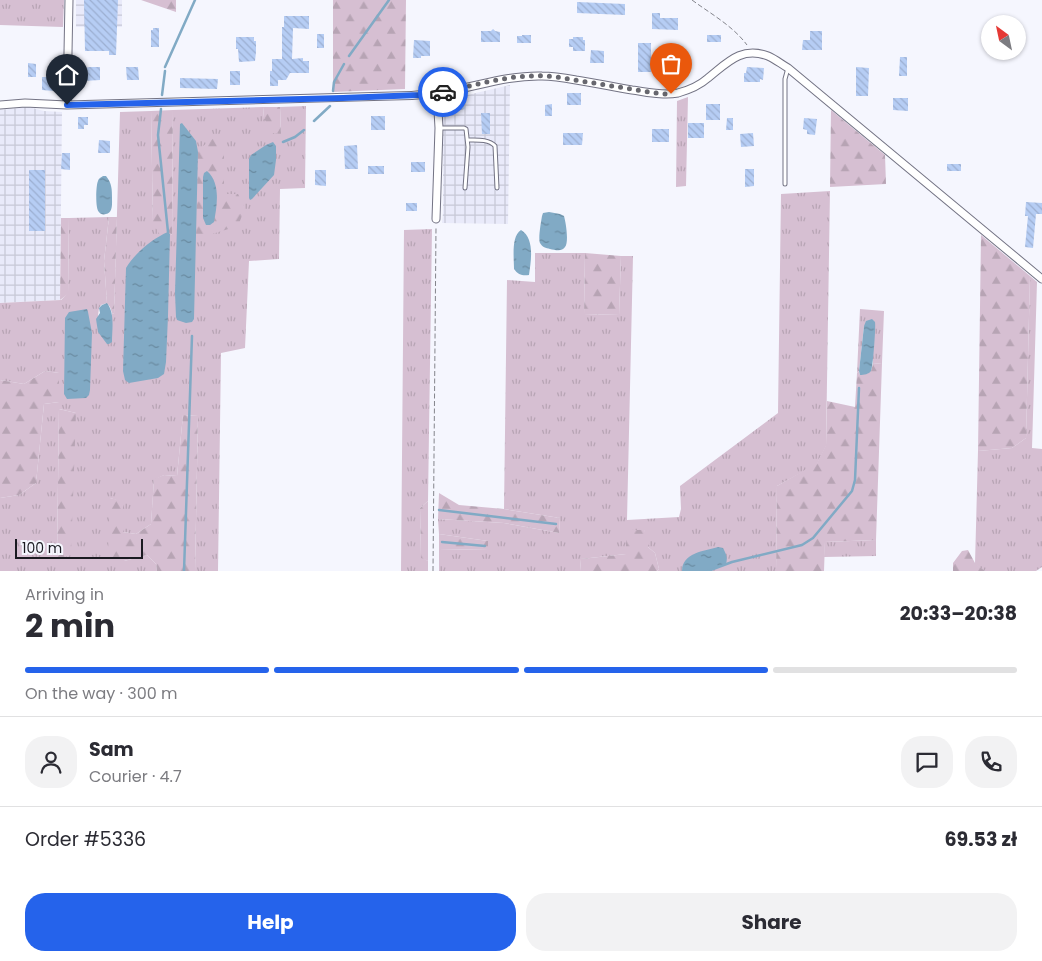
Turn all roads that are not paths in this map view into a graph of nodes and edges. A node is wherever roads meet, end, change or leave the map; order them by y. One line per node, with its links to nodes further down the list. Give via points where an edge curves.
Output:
1 (69, 0): 5 (street)
2 (788, 68): 3 (street, via 770,57 746,53 731,60 697,86 671,94 540,75 511,77); 8 (lane, via 785,79); 12 (street)
3 (437, 93): 5 (street); 6 (street)
4 (0, 105): 5 (street)
5 (67, 105)
6 (438, 128): 7 (lane, via 464,128); 11 (street)
7 (468, 140): 9 (lane); 10 (lane, via 485,141 495,146)
8 (786, 184)
9 (465, 188)
10 (497, 188)
11 (436, 219)
12 (1042, 278)

